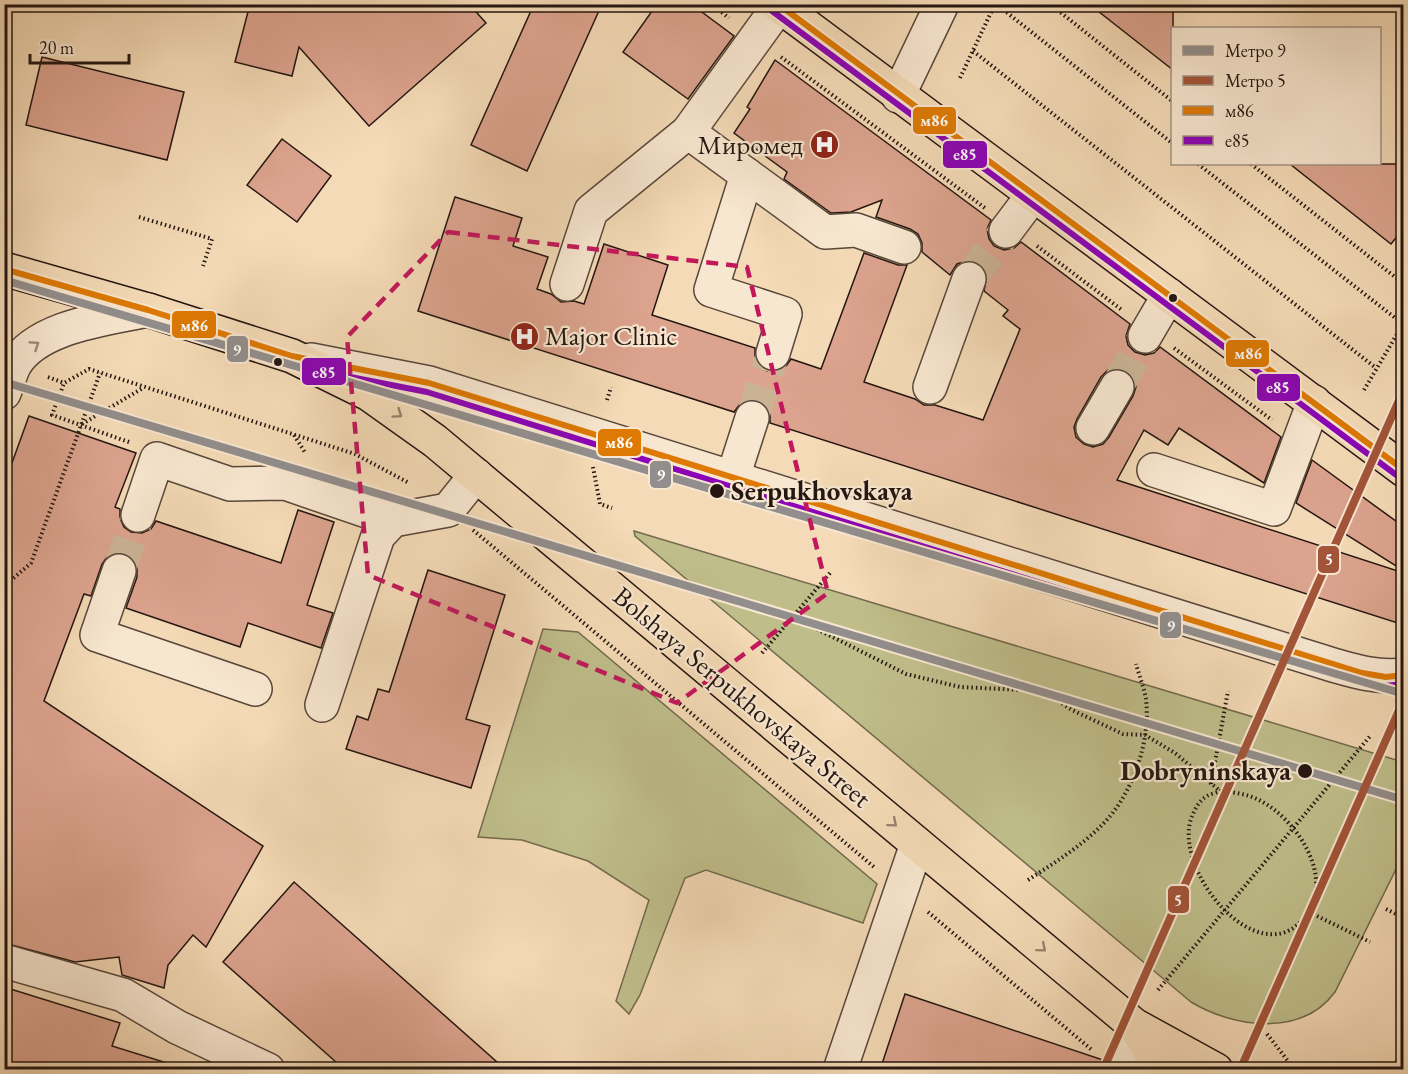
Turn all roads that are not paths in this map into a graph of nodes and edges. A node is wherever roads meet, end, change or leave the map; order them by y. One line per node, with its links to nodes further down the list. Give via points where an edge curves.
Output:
1 (942, 4): 3 (street)
2 (778, 5): 3 (main road); 4 (street)
3 (898, 96): 6 (main road)
4 (688, 132): 5 (street); 11 (street, via 591,211)
5 (747, 175): 8 (street, via 825,232 856,230); 15 (street, via 711,290 786,314)
6 (1033, 195): 7 (street); 12 (main road)
7 (1006, 231)
8 (904, 247)
9 (4, 269): 13 (main road, Bolshaya Serpukhovskaya Street)
10 (969, 279): 17 (street)
11 (567, 284)
12 (1168, 295): 14 (street); 20 (main road)
13 (148, 310): 16 (main road, Bolshaya Serpukhovskaya Street); 19 (street, one-way to 13, via 14,366 31,346 69,327)
14 (1145, 336)
15 (773, 353)
16 (292, 356): 25 (main road, Bolshaya Serpukhovskaya Street, one-way to 25, via 369,394); 26 (street, via 429,383)
17 (930, 387)
18 (1117, 387): 22 (street)
19 (4, 393)
20 (1314, 402): 23 (street, via 1274,509); 24 (main road)
21 (752, 418): 26 (street)
22 (1093, 428)
23 (1154, 470)
24 (1404, 470)
25 (476, 475): 28 (street, via 448,510); 33 (main road, Bolshaya Serpukhovskaya Street, one-way to 33)
26 (733, 477): 30 (street, via 1333,665 1386,677)
27 (138, 515): 28 (street, via 157,459 230,484 285,483)
28 (393, 520): 32 (street, via 378,536)
29 (119, 571): 31 (street, via 97,635)
30 (1404, 675)
31 (255, 689)
32 (322, 705)
33 (917, 844): 35 (main road, Bolshaya Serpukhovskaya Street, one-way to 35); 38 (street)
34 (4, 960): 37 (street, via 123,995 177,1027)
35 (1139, 1032): 36 (street); 39 (main road); 40 (main road)
36 (1110, 1063)
37 (268, 1070)
38 (840, 1070)
39 (1162, 1070)
40 (1216, 1070)

